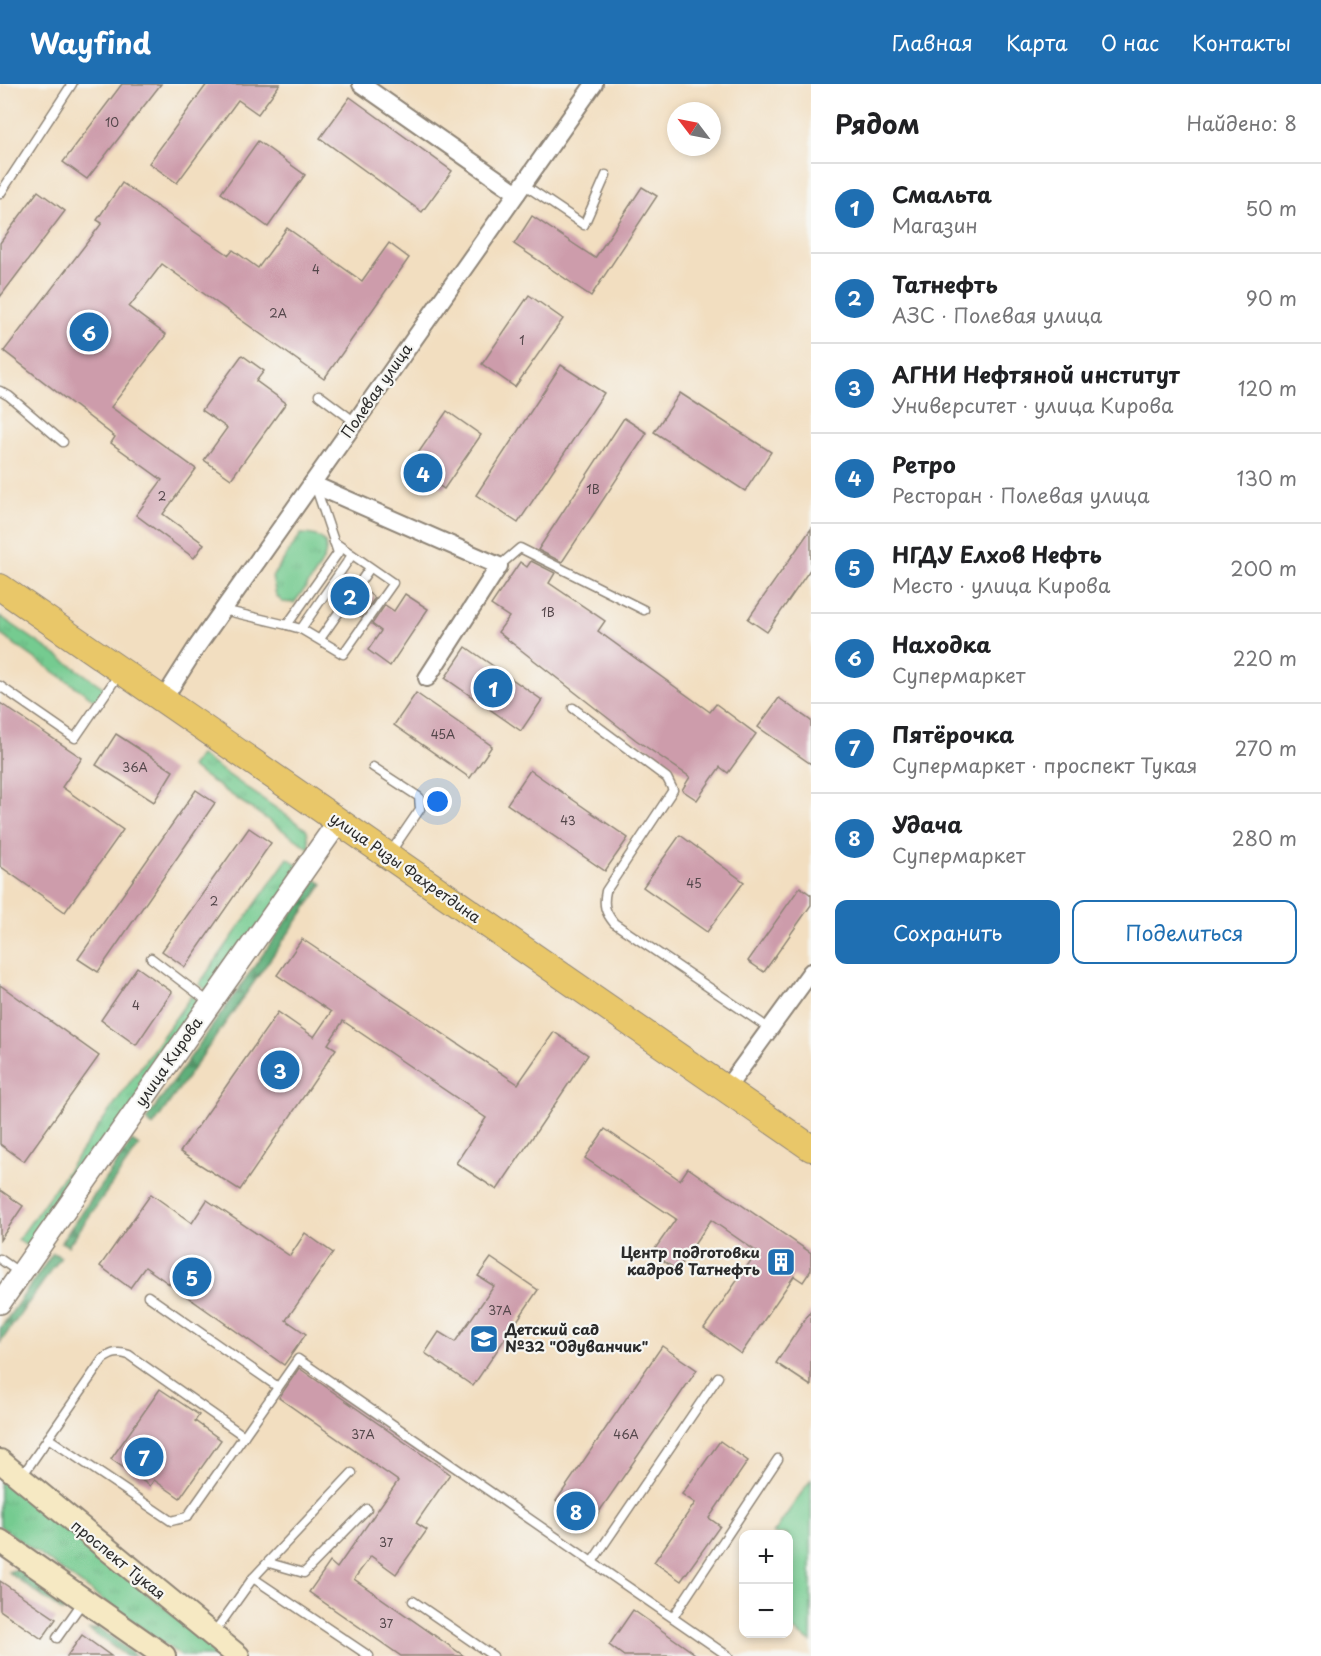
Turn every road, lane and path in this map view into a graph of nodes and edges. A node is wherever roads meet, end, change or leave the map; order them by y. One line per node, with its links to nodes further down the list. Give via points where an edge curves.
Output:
1 (72, 84): 6 (lane)
2 (361, 84): 5 (street)
3 (594, 84): 5 (street, Полевая улица)
4 (606, 175): 5 (lane, via 584,225)
5 (520, 188): 9 (street, Полевая улица)
6 (0, 194)
7 (0, 391): 10 (lane)
8 (319, 395): 9 (lane)
9 (355, 422): 11 (street, Полевая улица)
10 (63, 442)
11 (314, 486): 12 (lane); 14 (street); 17 (street, Полевая улица)
12 (334, 542): 13 (lane); 19 (lane, via 338,554)
13 (352, 555): 15 (lane); 20 (lane)
14 (500, 566): 18 (lane, via 520,548); 23 (street)
15 (370, 568): 21 (lane); 21 (lane, via 393,583 343,654)
16 (0, 587): 22 (main road, улица Ризы Фахретдина)
17 (222, 610): 19 (lane); 25 (street, Полевая улица)
18 (644, 610)
19 (287, 625): 20 (lane)
20 (301, 630): 21 (lane)
21 (320, 639)
22 (121, 671): 24 (lane, via 75,738); 25 (main road, улица Ризы Фахретдина)
23 (427, 678)
24 (0, 686)
25 (163, 700): 28 (main road, улица Ризы Фахретдина)
26 (573, 708): 33 (lane, via 667,778 673,790 606,891 606,913)
27 (373, 766): 29 (lane, via 419,797 420,809)
28 (338, 822): 29 (main road, улица Ризы Фахретдина); 32 (street, улица Кирова)
29 (388, 856): 34 (main road, улица Ризы Фахретдина)
30 (151, 958): 32 (lane)
31 (811, 972): 33 (street)
32 (210, 1004): 37 (street, улица Кирова)
33 (770, 1029): 34 (street)
34 (726, 1089): 35 (main road, улица Ризы Фахретдина)
35 (811, 1148)
36 (0, 1259): 37 (lane)
37 (21, 1274): 39 (street, улица Кирова)
38 (148, 1296): 41 (lane)
39 (0, 1303)
40 (718, 1377): 50 (lane)
41 (278, 1388): 42 (lane); 50 (lane, via 298,1359)
42 (244, 1436): 43 (lane, via 187,1517 171,1521); 43 (lane, via 129,1355 117,1352 103,1359)
43 (48, 1438): 47 (lane)
44 (778, 1459): 55 (lane)
45 (0, 1461): 47 (main road, проспект Тукая)
46 (352, 1473): 51 (lane)
47 (20, 1479): 56 (main road, проспект Тукая)
48 (367, 1509): 51 (lane, via 304,1573)
49 (2, 1546): 53 (main road)
50 (592, 1562): 55 (lane)
51 (269, 1563): 52 (lane)
52 (253, 1578): 56 (lane); 60 (lane)
53 (84, 1600): 57 (lane); 58 (main road)
54 (413, 1601): 61 (lane)
55 (673, 1617): 62 (lane)
56 (212, 1636): 59 (main road, проспект Тукая)
57 (57, 1638)
58 (164, 1656)
59 (238, 1656)
60 (369, 1656)
61 (493, 1656)
62 (728, 1656)

